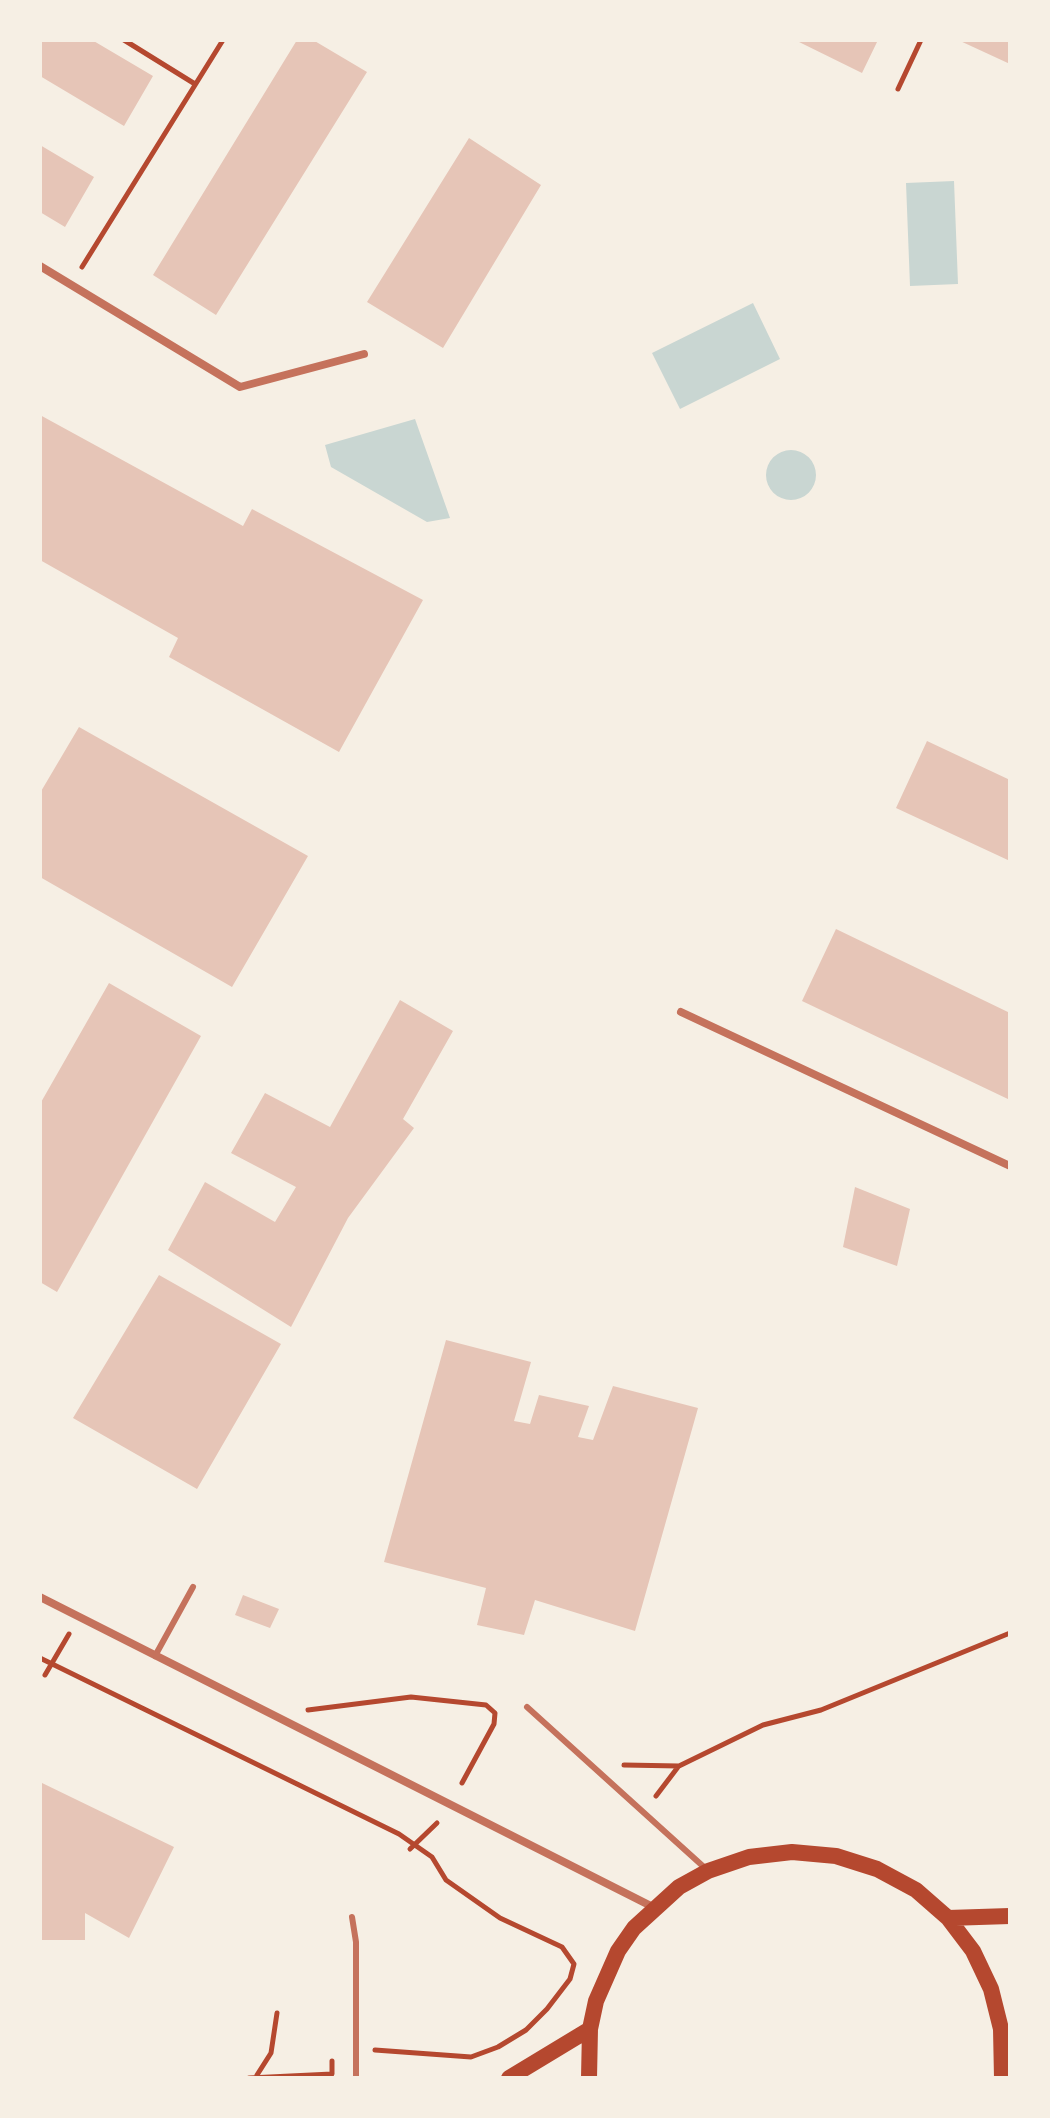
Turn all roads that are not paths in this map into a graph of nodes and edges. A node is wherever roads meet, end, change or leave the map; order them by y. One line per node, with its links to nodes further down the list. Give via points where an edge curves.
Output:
1 (40, 266): 2 (street, via 240,387)
2 (364, 354)
3 (681, 1012): 4 (street)
4 (1010, 1166)
5 (193, 1587): 7 (lane)
6 (40, 1597): 7 (street)
7 (155, 1656): 10 (street)
8 (527, 1707): 9 (lane)
9 (708, 1871): 10 (main road); 13 (main road, via 749,1857 792,1852 836,1856 903,1883)
10 (653, 1907): 15 (main road, via 618,1951)
11 (1010, 1916): 13 (main road)
12 (352, 1917): 16 (lane)
13 (948, 1918): 14 (main road, via 973,1951)
14 (1006, 2025): 19 (main road)
15 (590, 2029): 17 (main road); 18 (main road)
16 (356, 2078)
17 (509, 2078)
18 (589, 2078)
19 (1002, 2078)

